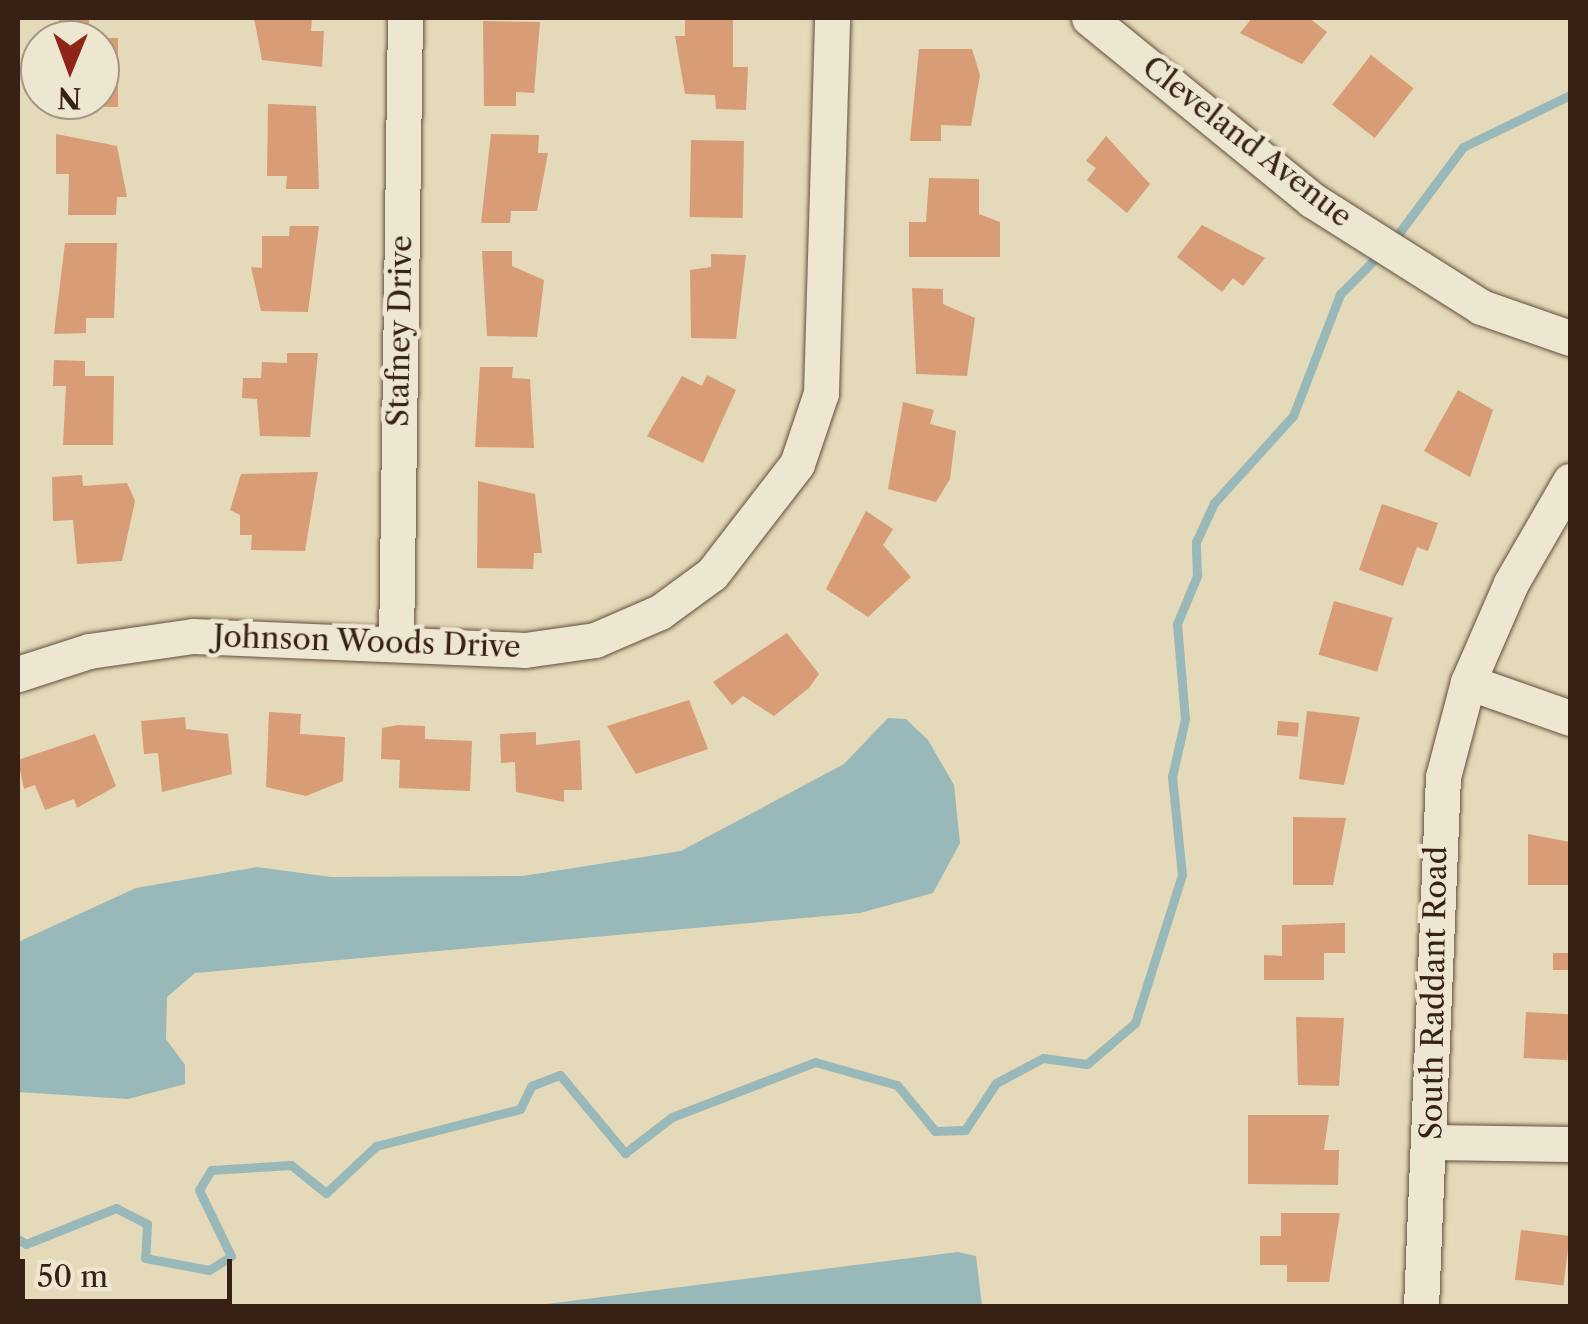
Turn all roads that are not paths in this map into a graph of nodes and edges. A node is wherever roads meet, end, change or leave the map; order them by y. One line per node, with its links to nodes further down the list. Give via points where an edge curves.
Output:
1 (405, 18): 6 (street, Stafney Drive)
2 (832, 18): 6 (street, Johnson Woods Drive, via 821,393 797,464 757,528 660,612 595,640 525,650)
3 (1089, 18): 4 (street, Cleveland Avenue, via 1362,232 1482,307)
4 (1570, 338)
5 (1570, 480): 8 (street, South Raddant Road, via 1510,583)
6 (396, 644): 7 (street, Johnson Woods Drive, via 193,636 89,651)
7 (18, 674)
8 (1468, 682): 9 (street); 10 (street, South Raddant Road, via 1443,777 1436,846)
9 (1570, 718)
10 (1431, 1142): 11 (street); 12 (street, South Raddant Road)
11 (1570, 1144)
12 (1420, 1306)

